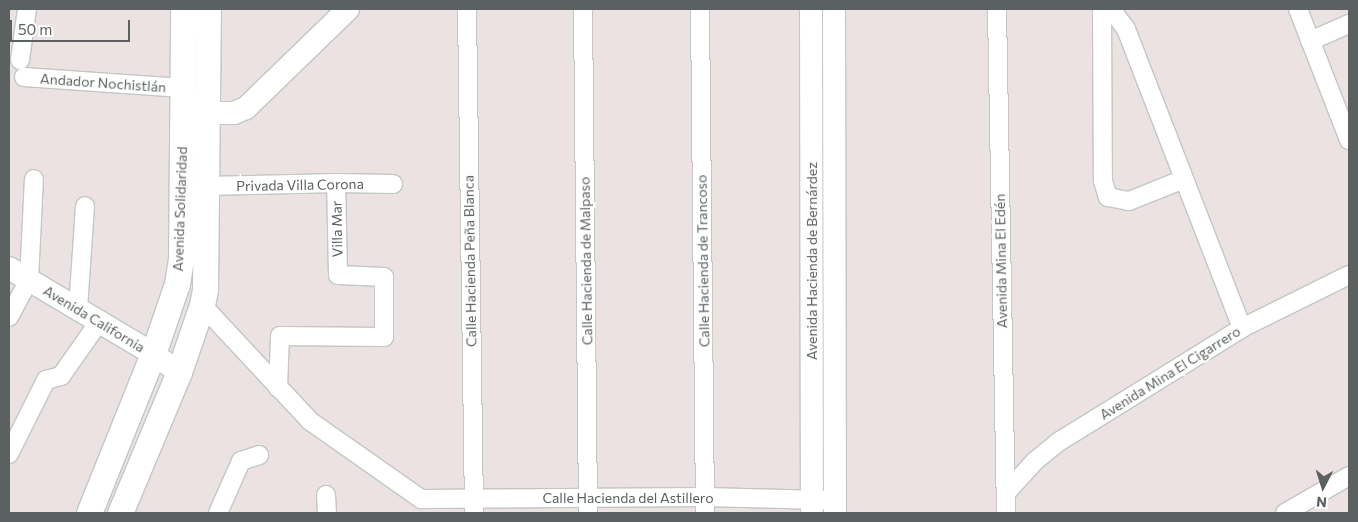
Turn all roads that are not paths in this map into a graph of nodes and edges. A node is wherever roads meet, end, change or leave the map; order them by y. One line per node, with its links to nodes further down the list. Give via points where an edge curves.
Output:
1 (27, 9): 16 (street, Andador Nochistlán, via 22,69)
2 (184, 9): 16 (main road, Avenida Solidaridad)
3 (208, 9): 17 (main road, Avenida Solidaridad)
4 (348, 9): 17 (street, via 246,108 234,113)
5 (467, 9): 42 (street, Calle Hacienda Peña Blanca)
6 (583, 9): 43 (street, Calle Hacienda de Malpaso)
7 (700, 9): 41 (street, Calle Hacienda de Trancoso)
8 (811, 9): 44 (street, Avenida Hacienda de Bernárdez)
9 (834, 9): 45 (street, Avenida Hacienda de Bernárdez)
10 (997, 9): 39 (street, Avenida Mina El Edén)
11 (1102, 9): 20 (street, via 1103,181 1108,196 1129,201)
12 (1111, 9): 20 (street, via 1126,29)
13 (1298, 9): 15 (street)
14 (1349, 24): 15 (street)
15 (1310, 41): 18 (street)
16 (183, 88): 33 (main road, Avenida Solidaridad, via 181,259 173,301)
17 (206, 113): 23 (main road, Avenida Solidaridad)
18 (1349, 140)
19 (34, 179): 27 (street)
20 (1184, 179): 32 (street)
21 (336, 183): 22 (street, Privada Villa Corona); 23 (street, Privada Villa Corona); 35 (street, Villa Mar, via 338,275 384,277 384,337 280,336)
22 (393, 184)
23 (207, 186): 28 (main road, Avenida Solidaridad, via 207,262)
24 (85, 206): 29 (street)
25 (9, 268): 27 (street, Avenida California)
26 (1349, 275): 32 (street, Avenida Mina El Cigarrero)
27 (29, 280): 29 (street, Avenida California); 30 (street)
28 (202, 305): 34 (main road, Avenida Solidaridad); 35 (street)
29 (78, 309): 31 (street, Avenida California)
30 (9, 317)
31 (99, 322): 33 (street, Avenida California); 36 (street, via 61,376 46,380)
32 (1242, 328): 39 (street, Avenida Mina El Cigarrero, via 1060,442 1035,461)
33 (153, 354): 34 (street, Avenida California); 46 (main road, Avenida Solidaridad)
34 (178, 372): 47 (main road, Avenida Solidaridad)
35 (278, 388): 42 (street, Calle Hacienda del Astillero, via 310,421 421,499)
36 (9, 454)
37 (259, 455): 48 (street, via 241,461)
38 (1349, 476): 51 (street)
39 (1006, 493): 50 (street, Avenida Mina El Edén)
40 (326, 495): 49 (street)
41 (705, 505): 43 (street, Calle Hacienda del Astillero); 44 (street, Calle Hacienda del Astillero)
42 (474, 506): 43 (street, Calle Hacienda del Astillero)
43 (588, 506)
44 (812, 507): 45 (street, Calle Hacienda del Astillero)
45 (835, 507)
46 (89, 513)
47 (120, 513)
48 (218, 513)
49 (327, 513)
50 (1006, 513)
51 (1286, 513)

